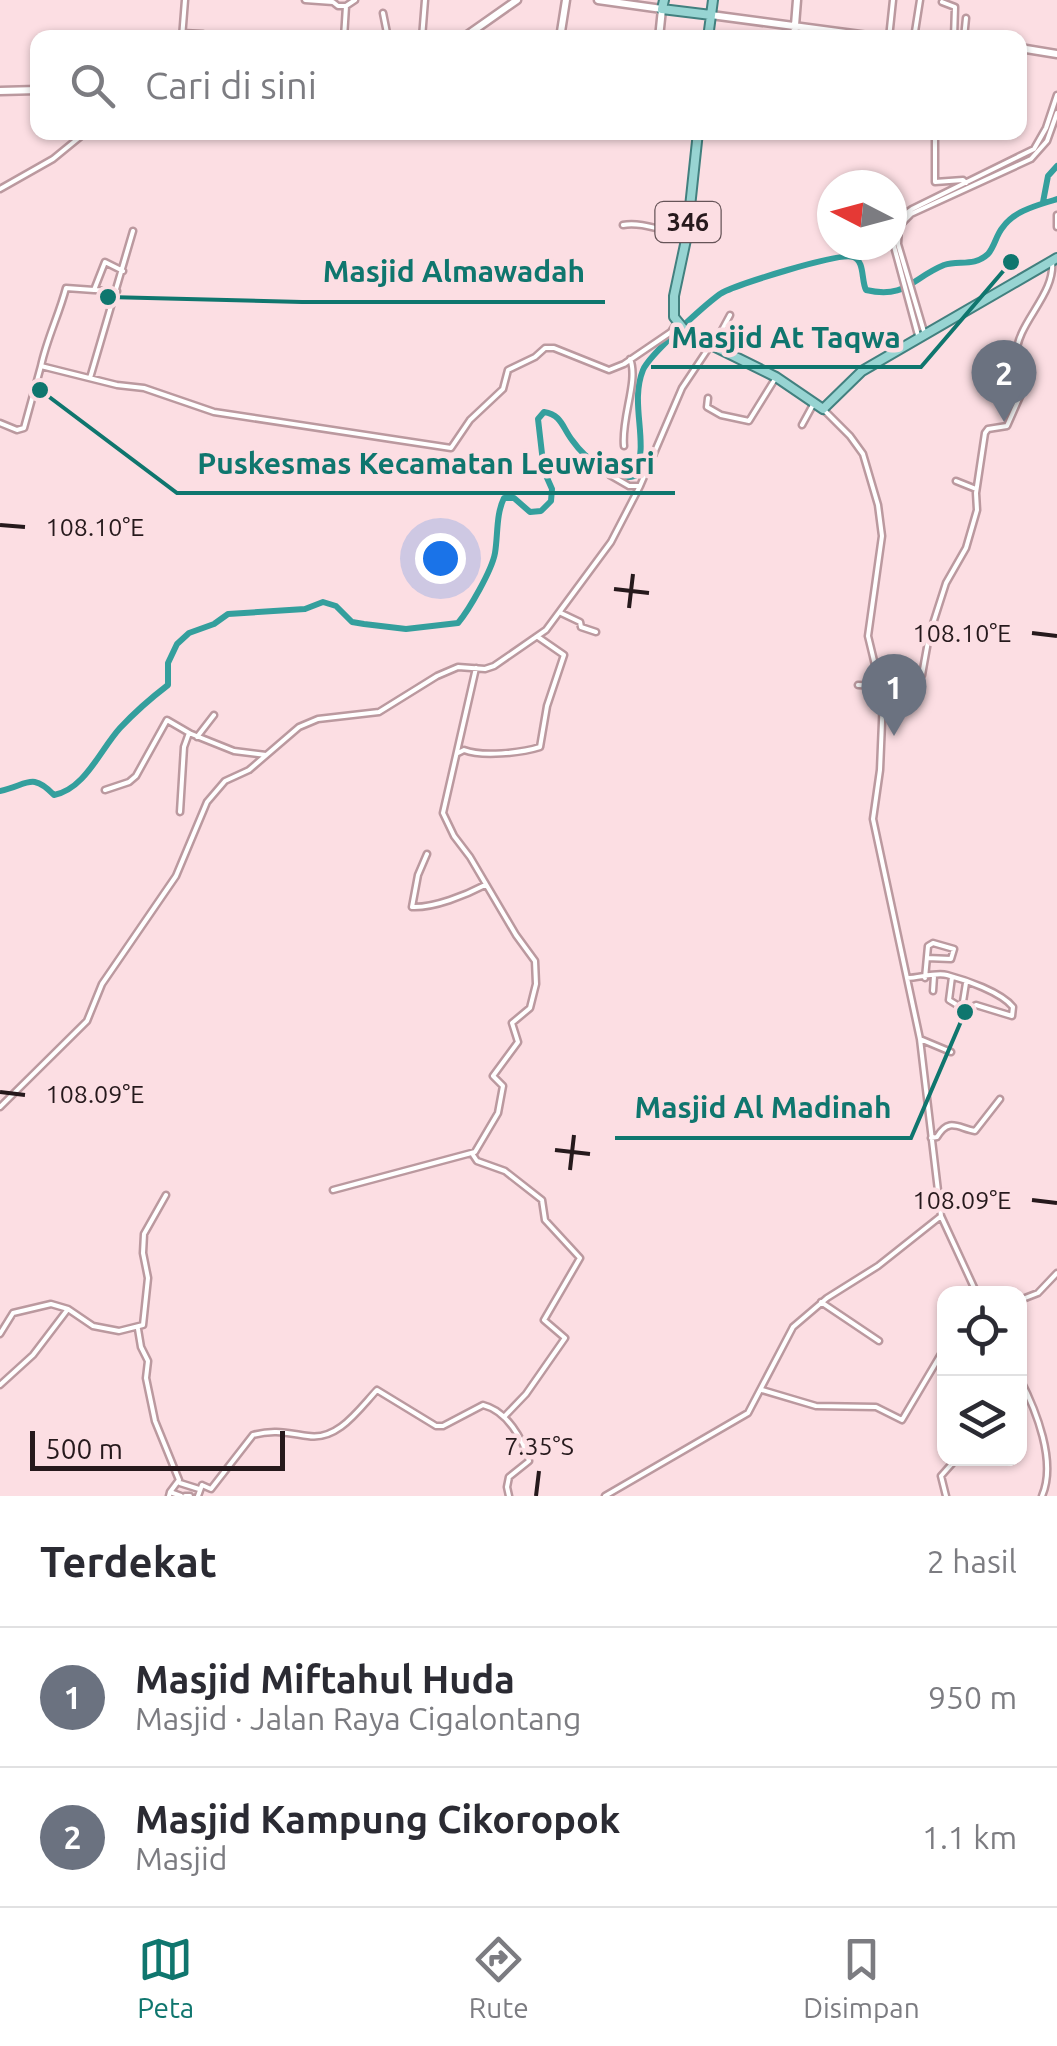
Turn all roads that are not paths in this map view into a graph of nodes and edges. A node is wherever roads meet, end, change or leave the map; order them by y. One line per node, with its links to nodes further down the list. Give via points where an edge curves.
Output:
1 (185, 0): 22 (street)
2 (305, 0): 12 (street)
3 (355, 0): 16 (street)
4 (424, 0): 25 (street)
5 (517, 0): 26 (main road)
6 (566, 0): 27 (main road)
7 (598, 0): 13 (main road)
8 (712, 0): 18 (main road); 19 (main road)
9 (797, 0): 21 (main road)
10 (893, 0): 32 (street)
11 (920, 0): 33 (street)
12 (335, 1): 16 (street)
13 (613, 1): 15 (main road)
14 (942, 2): 34 (street, via 955,6)
15 (665, 3): 18 (main road); 28 (main road)
16 (346, 6): 23 (street)
17 (383, 13): 24 (street)
18 (697, 13): 19 (main road); 29 (main road)
19 (711, 15): 21 (main road); 30 (main road)
20 (966, 18): 35 (street)
21 (796, 28): 31 (main road)
22 (182, 30)
23 (344, 30)
24 (386, 30)
25 (422, 30)
26 (474, 30)
27 (561, 30)
28 (660, 30)
29 (709, 30)
30 (709, 30)
31 (814, 30)
32 (887, 30)
33 (915, 30)
34 (954, 30)
35 (965, 30)
36 (1027, 49): 37 (main road)
37 (1057, 54)
38 (30, 90): 39 (main road)
39 (0, 91)
40 (1056, 100): 45 (street, via 1034,150)
41 (1057, 113): 45 (street, via 1036,154)
42 (76, 140): 47 (street)
43 (697, 140): 54 (main road, 346)
44 (935, 140): 46 (street, via 936,182)
45 (982, 179): 46 (street); 48 (street)
46 (966, 183): 48 (street)
47 (0, 189)
48 (929, 203): 49 (street); 57 (street, via 899,226)
49 (907, 213)
50 (1057, 215): 52 (street)
51 (624, 225): 54 (street)
52 (1057, 227)
53 (133, 231): 58 (street)
54 (687, 236): 62 (main road, 346, via 673,311)
55 (1054, 259): 63 (main road); 78 (street, via 1046,290 1017,342 1016,358 1028,376 1008,426 986,432)
56 (900, 260): 57 (street)
57 (903, 270): 63 (street)
58 (124, 271): 59 (street, via 105,262); 60 (street)
59 (94, 290): 60 (street); 66 (street, via 66,288)
60 (117, 290): 68 (street)
61 (730, 315): 64 (street)
62 (677, 323): 64 (main road, 346); 65 (street)
63 (922, 337): 71 (main road, via 862,372)
64 (712, 347): 67 (main road, 346); 77 (street, via 682,388)
65 (630, 359): 68 (street, via 604,370 545,348 508,370 503,389 451,448 214,412); 74 (street)
66 (41, 366): 68 (street); 72 (street, via 24,428)
67 (776, 377): 69 (street, via 749,421 707,407); 70 (main road, 346)
68 (90, 378)
69 (708, 398)
70 (814, 403): 71 (main road, 346); 73 (street)
71 (823, 409): 84 (street, via 863,454 878,506 882,536 868,636)
72 (0, 423)
73 (802, 425)
74 (624, 446)
75 (610, 476): 77 (street)
76 (956, 481): 78 (street)
77 (640, 486): 79 (street)
78 (976, 489): 85 (street, via 966,548 946,583 922,675 900,714)
79 (561, 613): 80 (street); 81 (street)
80 (596, 632)
81 (538, 637): 82 (street, via 494,666); 88 (street, via 564,655 540,747)
82 (476, 668): 88 (street); 89 (street, via 437,676 380,712 298,727)
83 (858, 684): 84 (street)
84 (881, 688): 85 (street)
85 (883, 710): 97 (street, via 873,819)
86 (214, 715): 87 (street)
87 (194, 735): 89 (street); 90 (street, via 167,720 132,780); 91 (street, via 184,746)
88 (458, 752): 93 (street, via 444,813)
89 (266, 755): 105 (street, via 217,788 176,876 102,984 87,1021)
90 (105, 790)
91 (180, 812)
92 (427, 854): 93 (street, via 412,908)
93 (485, 884): 107 (street, via 534,958 536,975 530,1010 512,1023 518,1042 494,1073 503,1086 498,1113)
94 (927, 958): 94 (street, via 930,944 954,949 951,959); 98 (street)
95 (934, 976): 96 (street); 98 (street); 100 (street)
96 (952, 977): 99 (street); 101 (street, via 949,1000)
97 (906, 978): 98 (street); 102 (street)
98 (925, 978)
99 (966, 983): 101 (street); 101 (street, via 1008,1000 1014,1012 976,1004)
100 (933, 991)
101 (962, 1008)
102 (920, 1039): 103 (street); 106 (street)
103 (951, 1052)
104 (1000, 1099): 106 (street, via 974,1132 950,1124)
105 (0, 1107)
106 (931, 1138): 110 (street)
107 (473, 1154): 108 (street); 123 (street, via 542,1200 545,1220 580,1260 544,1322 565,1338)
108 (333, 1190)
109 (166, 1195): 116 (street, via 144,1234 148,1296)
110 (941, 1216): 112 (street); 114 (street)
111 (1057, 1274): 113 (street)
112 (974, 1286)
113 (1027, 1297)
114 (822, 1302): 118 (street); 121 (street, via 793,1327)
115 (68, 1310): 116 (street, via 93,1326); 117 (street, via 51,1304 17,1312); 120 (street)
116 (138, 1328): 127 (street, via 155,1421)
117 (0, 1334)
118 (878, 1342)
119 (937, 1360): 121 (street, via 902,1420 876,1407 816,1406)
120 (0, 1385)
121 (762, 1390): 124 (street, via 748,1412)
122 (1027, 1405): 135 (street, via 1048,1469)
123 (504, 1417): 128 (street, via 485,1405 443,1426 376,1390 352,1419 321,1437 284,1430 253,1436 212,1489); 132 (street, via 530,1461 508,1479)
124 (720, 1430): 125 (street); 133 (street)
125 (726, 1436)
126 (949, 1466): 134 (street, via 941,1476)
127 (180, 1483): 128 (street); 129 (street)
128 (200, 1489): 131 (street)
129 (170, 1494): 130 (street)
130 (185, 1496)
131 (198, 1496)
132 (509, 1496)
133 (605, 1496)
134 (946, 1496)
135 (1042, 1496)

